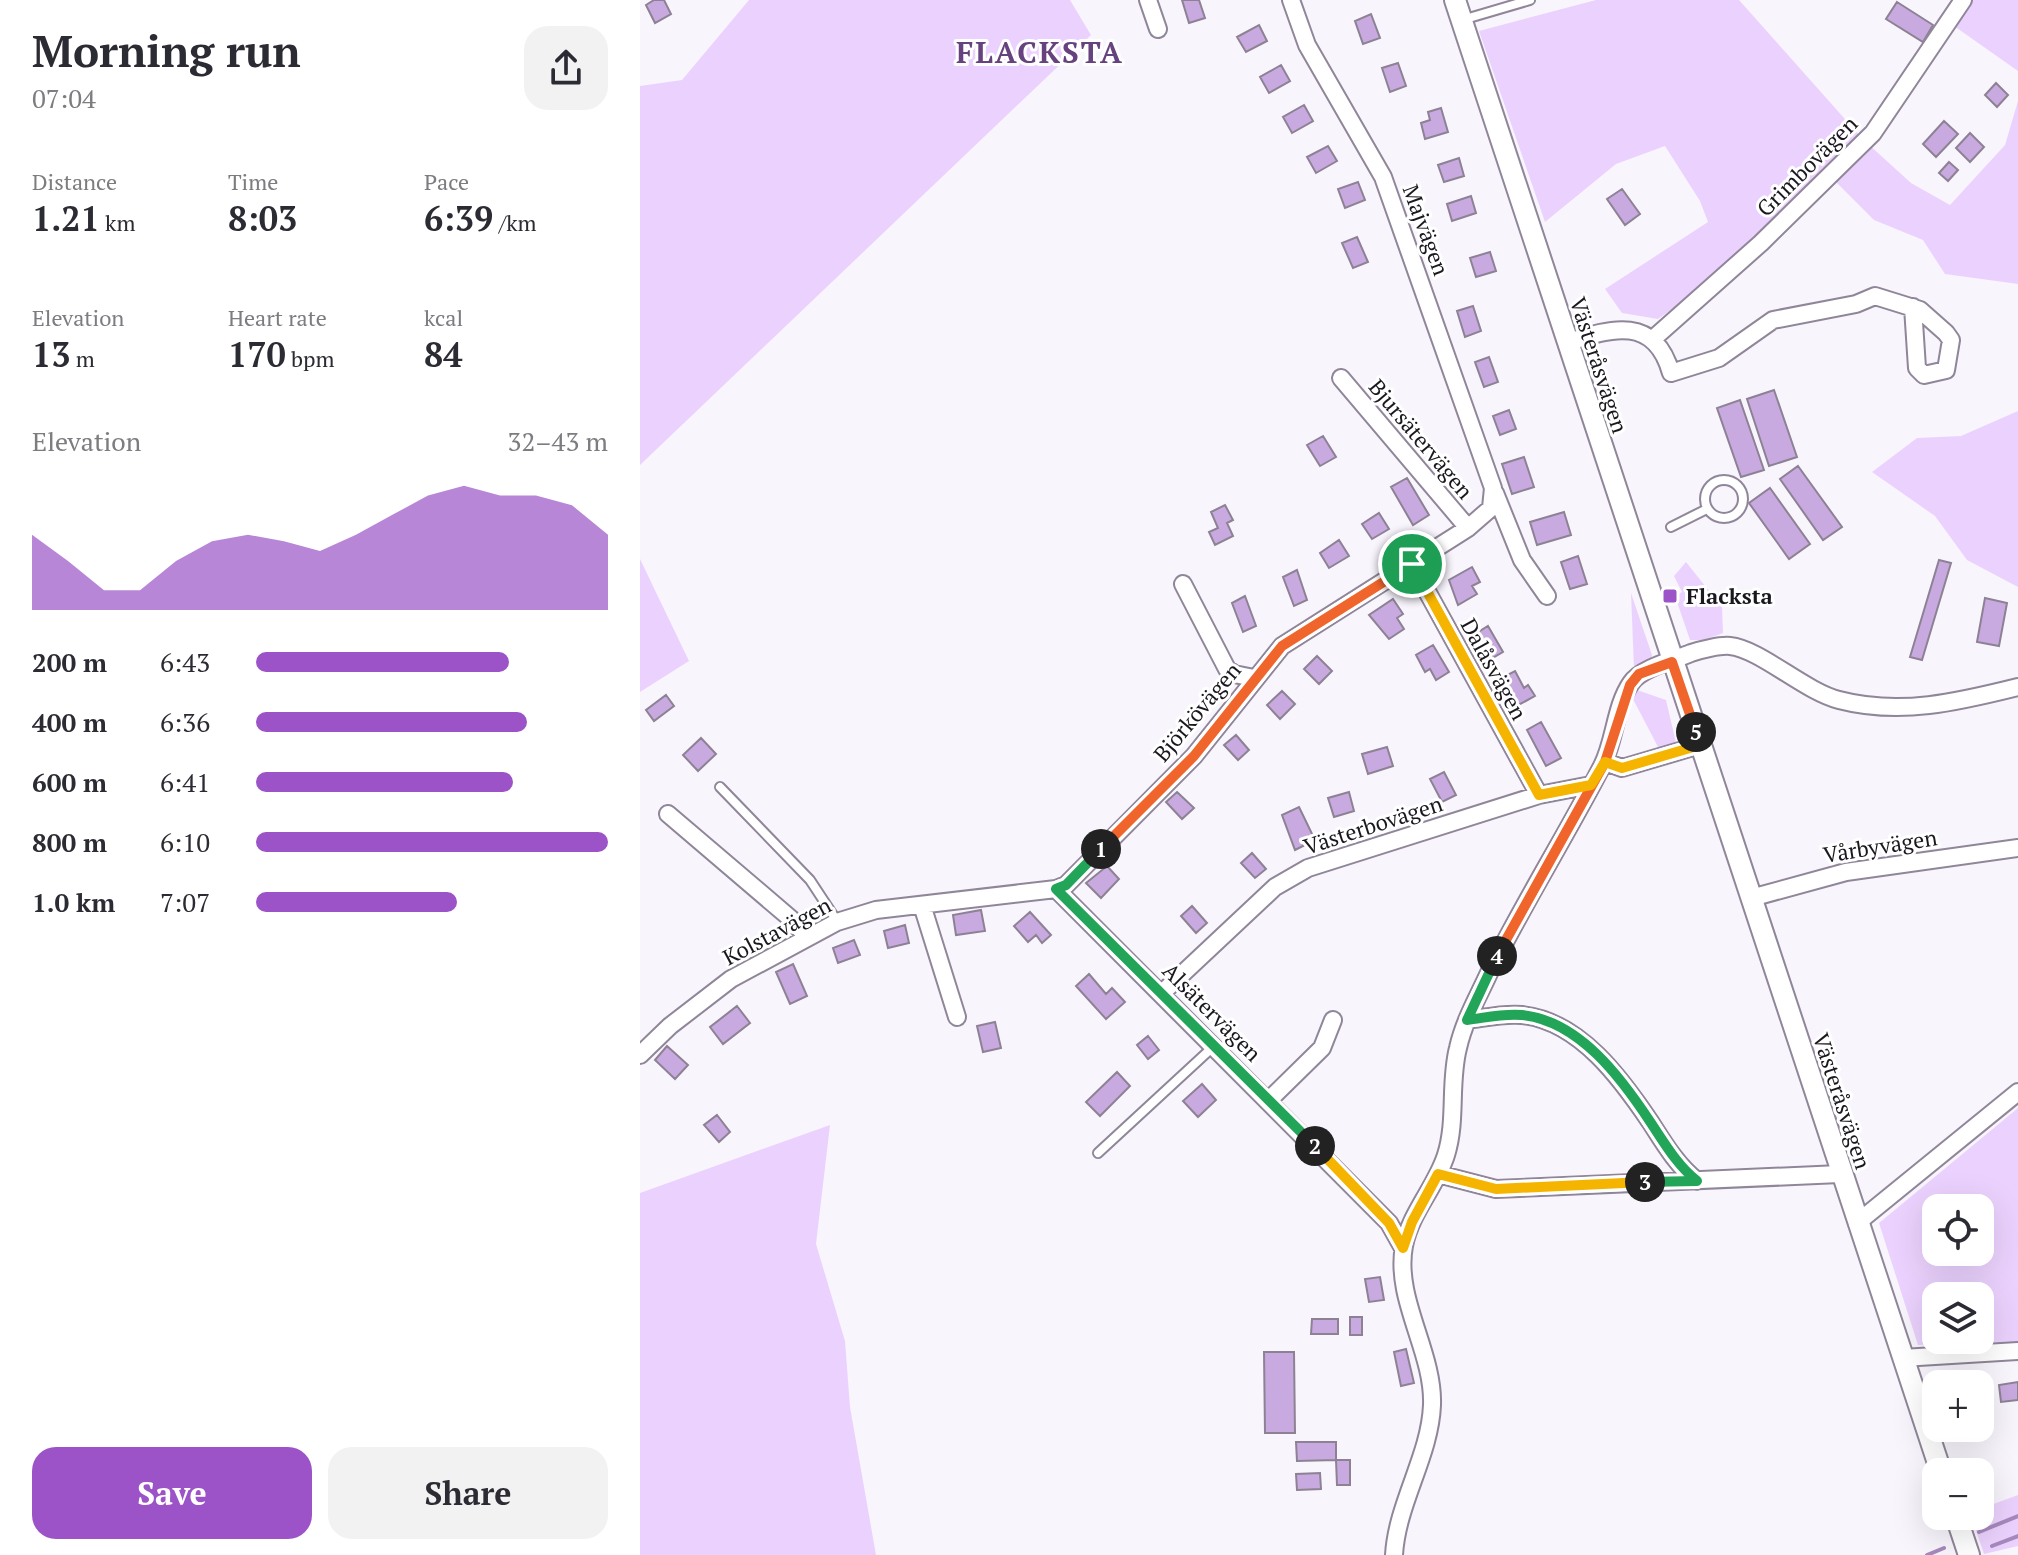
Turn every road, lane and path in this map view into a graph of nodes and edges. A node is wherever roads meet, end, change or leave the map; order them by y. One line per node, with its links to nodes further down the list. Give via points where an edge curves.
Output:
1 (1148, 0): 7 (street)
2 (1291, 0): 12 (street, Majvägen, via 1307,45 1383,177)
3 (1455, 0): 6 (street, Västeråsvägen)
4 (1530, 0): 6 (lane)
5 (1963, 0): 9 (street, Grimbovägen, via 1873,133)
6 (1461, 20): 10 (street, Västeråsvägen)
7 (1158, 29)
8 (1913, 307): 9 (street, via 1875,296 1773,320 1719,358 1671,373)
9 (1654, 338): 10 (street, via 1618,328)
10 (1567, 343): 19 (street, Västeråsvägen)
11 (1341, 378): 15 (street, Bjursätervägen)
12 (1493, 488): 15 (street, via 1491,508); 18 (street, Majvägen, via 1522,560)
13 (1707, 509): 13 (lane, via 1717,517 1732,517 1743,507 1743,492 1732,481 1717,481 1706,492); 14 (lane)
14 (1671, 527)
15 (1468, 528): 16 (street, Björkövägen)
16 (1412, 564): 20 (street, Björkövägen, via 1282,646); 26 (street, Dalåsvägen)
17 (1183, 584): 20 (street, via 1227,669)
18 (1547, 596)
19 (1672, 662): 21 (street, via 1693,652 1730,646 1837,700 1893,708 1938,705); 22 (street, Västeråsvägen); 23 (street, via 1639,674 1630,685)
20 (1254, 678): 29 (street, Björkövägen, via 1194,756 1066,885)
21 (2018, 687)
22 (1700, 745): 23 (street, via 1622,768); 30 (street, Västeråsvägen)
23 (1605, 762): 24 (street)
24 (1591, 785): 26 (street, Västerbovägen); 37 (street, via 1517,915)
25 (720, 787): 32 (lane, via 810,880)
26 (1539, 795): 34 (street, Västerbovägen, via 1308,868 1275,887)
27 (668, 814): 33 (street)
28 (2018, 848): 30 (street, Vårbyvägen, via 1846,872)
29 (1056, 889): 31 (street, Kolstavägen); 34 (street, Alsätervägen)
30 (1751, 898): 44 (street, Västeråsvägen)
31 (922, 905): 32 (street, Kolstavägen, via 866,912); 35 (street)
32 (837, 922): 33 (street, Kolstavägen)
33 (806, 936): 39 (street, Kolstavägen, via 731,979)
34 (1162, 993): 38 (street, Alsätervägen)
35 (957, 1017)
36 (1333, 1020): 41 (street, via 1322,1048)
37 (1467, 1020): 43 (street, via 1454,1070 1449,1142); 45 (street, via 1523,1015 1591,1048 1616,1072 1676,1162)
38 (1215, 1046): 41 (street, Alsätervägen); 42 (lane)
39 (640, 1055)
40 (2014, 1095): 46 (street)
41 (1269, 1100): 47 (street, Alsätervägen, via 1389,1223)
42 (1098, 1153)
43 (1438, 1174): 45 (street, via 1496,1189); 47 (street)
44 (1840, 1174): 45 (street); 46 (street, Västeråsvägen)
45 (1697, 1181)
46 (1857, 1223): 49 (street, Västeråsvägen)
47 (1403, 1248): 52 (street, via 1432,1404)
48 (2018, 1351): 49 (street)
49 (1902, 1358): 50 (street, Västeråsvägen)
50 (1936, 1458)
51 (1961, 1530): 53 (street)
52 (1394, 1555)
53 (1969, 1555)

